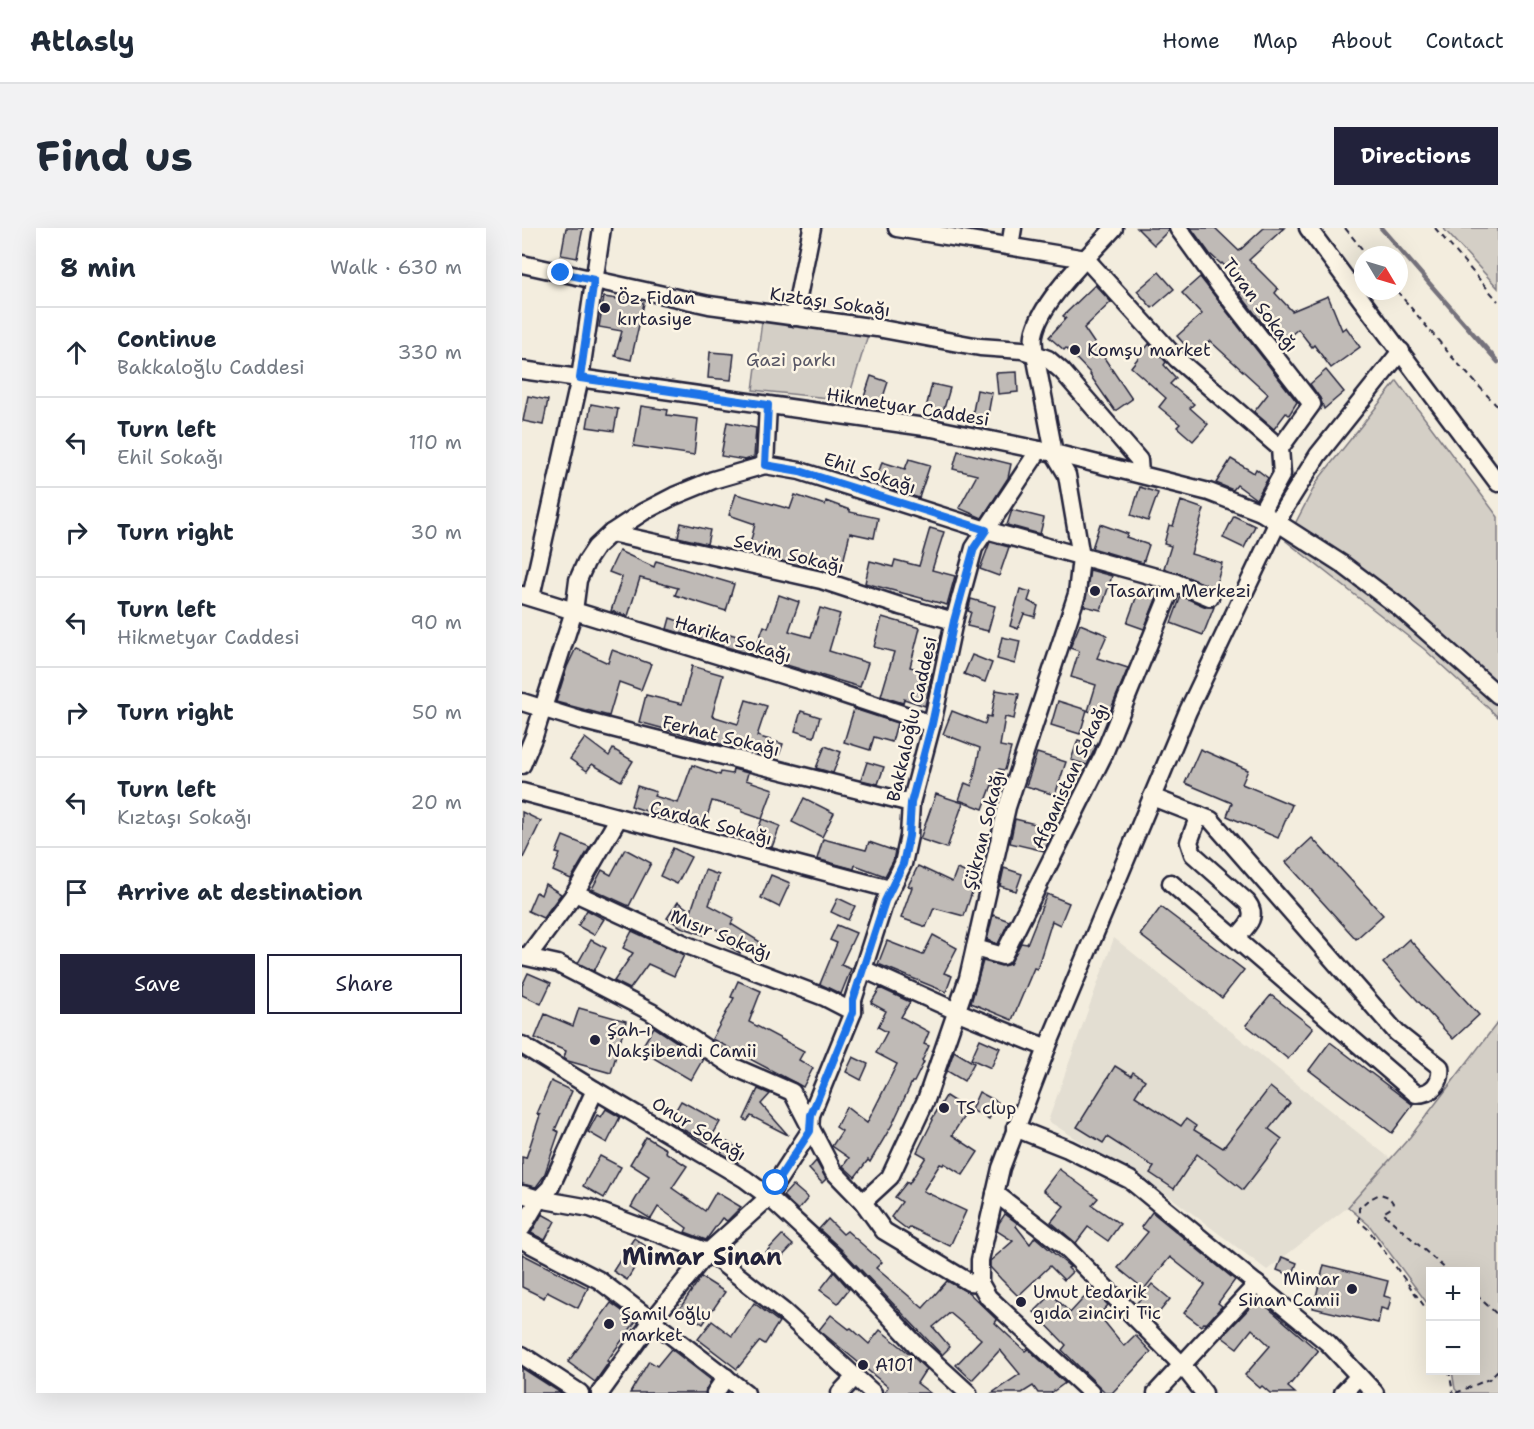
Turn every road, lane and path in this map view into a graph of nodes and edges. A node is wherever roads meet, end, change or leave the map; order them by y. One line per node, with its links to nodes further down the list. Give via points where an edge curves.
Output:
1 (602, 228): 14 (street)
2 (812, 228): 17 (street)
3 (1013, 228): 10 (street)
4 (1114, 228): 12 (street)
5 (1178, 228): 24 (street, Turan Sokağı, via 1312,404)
6 (1308, 228): 18 (street)
7 (1345, 228): 11 (path)
8 (1435, 228): 16 (path)
9 (907, 229): 10 (street)
10 (1010, 246): 12 (street)
11 (1360, 246)
12 (1086, 259): 19 (street, via 1043,313 1034,335); 24 (street, via 1178,359)
13 (522, 264): 14 (street, Kıztaşı Sokağı)
14 (594, 280): 17 (street, Kıztaşı Sokağı, via 709,305); 21 (street)
15 (1404, 300): 23 (path)
16 (1498, 301)
17 (794, 317): 19 (street, Kıztaşı Sokağı)
18 (1401, 351): 28 (street); 30 (street, via 1318,455)
19 (1035, 354): 25 (street); 27 (street, via 1062,370 1138,460)
20 (522, 370): 21 (street, Hikmetyar Caddesi)
21 (580, 378): 22 (street, Hikmetyar Caddesi); 35 (street)
22 (768, 405): 25 (street, Hikmetyar Caddesi, via 932,428); 26 (street)
23 (1498, 407)
24 (1280, 448): 29 (street, via 1282,474)
25 (1047, 451): 27 (street, Hikmetyar Caddesi); 31 (street, Bakkaloğlu Caddesi); 33 (street, Şükran Sokağı, via 1067,475)
26 (765, 465): 31 (street, Ehil Sokağı, via 800,471); 32 (street, Ehil Sokağı, via 674,496)
27 (1140, 474): 29 (street, Hikmetyar Caddesi, via 1209,492)
28 (1498, 483)
29 (1262, 512): 30 (street, Hikmetyar Caddesi)
30 (1279, 521): 39 (street, Hikmetyar Caddesi, via 1399,607); 45 (street, via 1226,628)
31 (986, 530): 33 (street, Ehil Sokağı); 38 (street, Bakkaloğlu Caddesi, via 974,548)
32 (611, 532): 37 (street, Ehil Sokağı, via 586,562 578,580); 38 (street, Sevim Sokağı, via 821,580)
33 (1081, 557): 34 (street, Ehil Sokağı); 53 (street, Şükran Sokağı, via 1077,594 1007,807)
34 (1174, 582): 36 (street, Ehil Sokağı); 53 (street, Afganistan Sokağı, via 1103,756 1003,956)
35 (526, 596): 37 (street, Harika Sokağı)
36 (1210, 597)
37 (574, 611): 41 (street, Ehil Sokağı); 42 (street, Harika Sokağı)
38 (954, 621): 42 (street, Bakkaloğlu Caddesi)
39 (1498, 695)
40 (522, 702): 41 (street, Ferhat Sokağı)
41 (542, 708): 43 (street, Ehil Sokağı); 46 (street, Ferhat Sokağı)
42 (932, 724): 46 (street, Bakkaloğlu Caddesi)
43 (522, 765)
44 (522, 792): 48 (street, Çardak Sokağı)
45 (1152, 797): 47 (street); 59 (street)
46 (911, 803): 50 (street, Bakkaloğlu Caddesi, via 903,864)
47 (1199, 815): 52 (street, via 1189,842 1193,854 1252,908 1251,921); 52 (street, via 1211,820 1397,1033 1440,1067 1435,1087 1416,1094)
48 (618, 819): 50 (street, Çardak Sokağı); 51 (street)
49 (1171, 883): 52 (street)
50 (890, 889): 55 (street, Bakkaloğlu Caddesi)
51 (574, 893): 54 (street); 57 (street, Mısır Sokağı, via 687,945 824,997)
52 (1236, 938)
53 (975, 948): 56 (street, Şükran Sokağı)
54 (525, 956): 62 (street, via 558,964 651,1012 734,1067 792,1092)
55 (863, 969): 56 (street); 57 (street, Bakkaloğlu Caddesi)
56 (956, 1011): 59 (street); 67 (street, Şükran Sokağı, via 926,1100 891,1177)
57 (853, 1012): 62 (street, Bakkaloğlu Caddesi, via 811,1115)
58 (522, 1045): 60 (street, Onur Sokağı)
59 (1047, 1048): 61 (street)
60 (595, 1090): 65 (street, Onur Sokağı); 66 (street, via 550,1188)
61 (1015, 1128): 63 (street); 73 (street, via 1130,1180)
62 (810, 1131): 65 (street, Bakkaloğlu Caddesi); 67 (street, via 833,1172)
63 (995, 1193): 72 (street, via 980,1260); 79 (street, via 1064,1246)
64 (522, 1194): 66 (street)
65 (769, 1197): 70 (street, Bakkaloğlu Caddesi); 92 (street, Onur Sokağı)
66 (539, 1199): 68 (street); 70 (street, via 590,1208)
67 (863, 1202): 72 (street, via 884,1231 969,1282)
68 (522, 1228)
69 (522, 1240): 77 (street, via 599,1280)
70 (708, 1252): 77 (street, Bakkaloğlu Caddesi); 84 (street, via 783,1311)
71 (1443, 1267): 75 (path, via 1383,1213 1393,1203 1389,1197 1380,1194 1359,1208 1359,1221)
72 (980, 1283): 85 (street, via 988,1297)
73 (1257, 1284): 79 (street); 82 (street)
74 (1480, 1299): 76 (path)
75 (1426, 1307)
76 (1498, 1315)
77 (652, 1321): 83 (street); 87 (street, Bakkaloğlu Caddesi)
78 (522, 1354): 86 (street)
79 (1182, 1365): 93 (street); 94 (street)
80 (1498, 1370): 97 (path, via 1489,1379)
81 (1450, 1375): 97 (path)
82 (1359, 1376): 95 (street); 96 (street)
83 (726, 1377): 88 (street); 89 (street)
84 (855, 1377): 90 (street); 91 (street)
85 (1081, 1390)
86 (580, 1393)
87 (600, 1393)
88 (715, 1393)
89 (746, 1393)
90 (840, 1393)
91 (873, 1393)
92 (968, 1393)
93 (1156, 1393)
94 (1204, 1393)
95 (1343, 1393)
96 (1375, 1393)
97 (1455, 1393)

